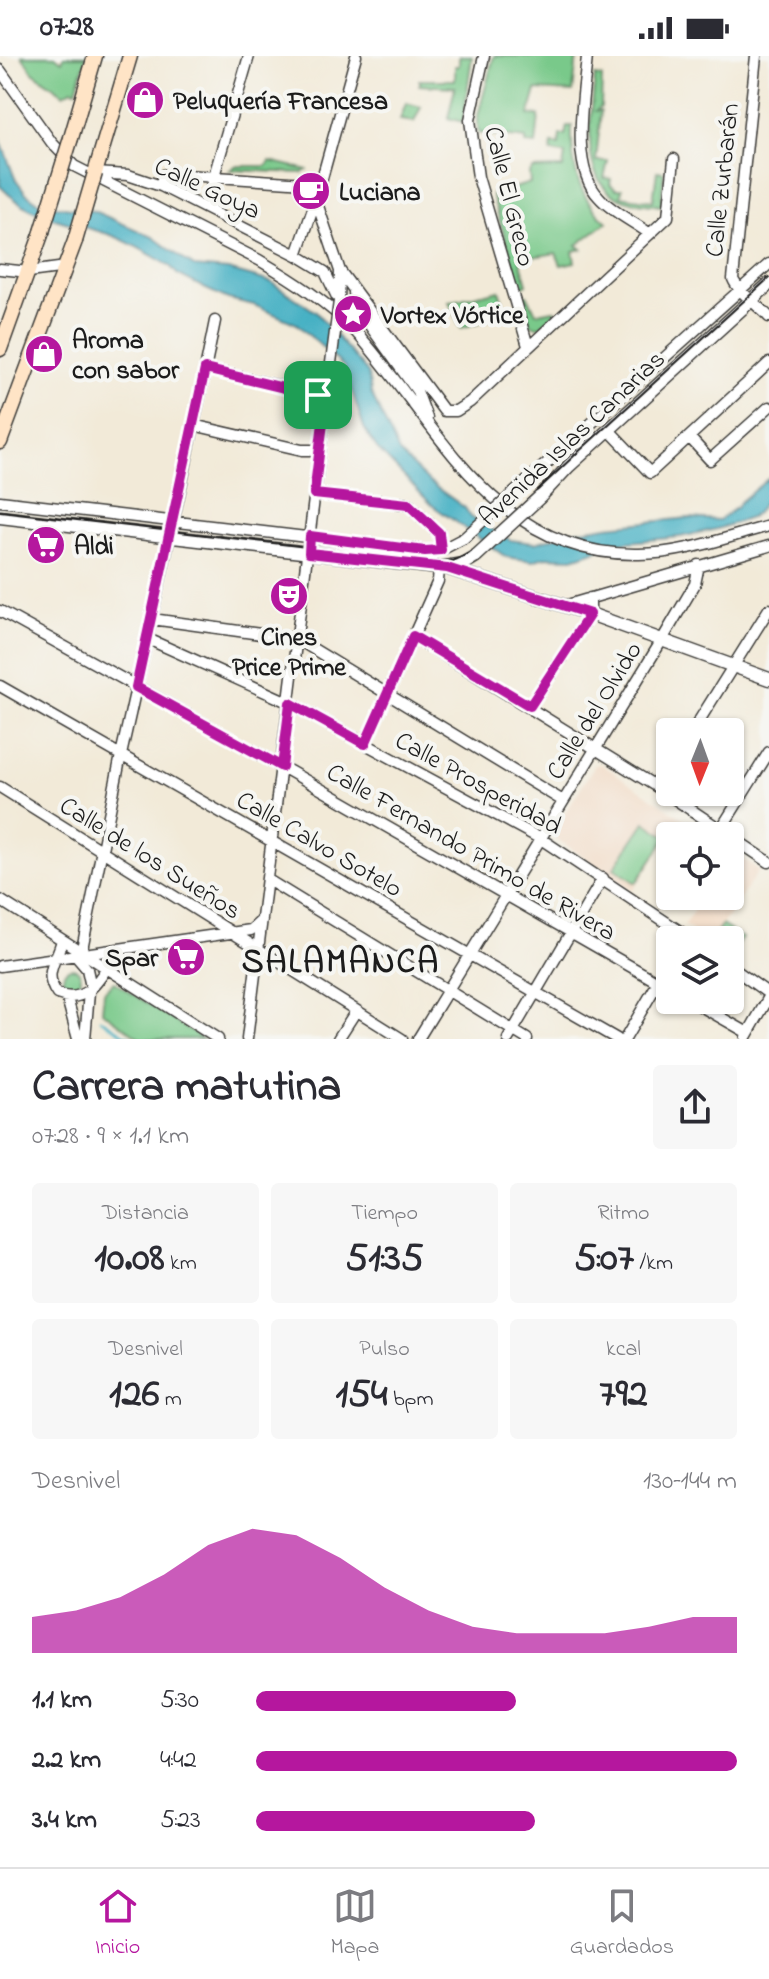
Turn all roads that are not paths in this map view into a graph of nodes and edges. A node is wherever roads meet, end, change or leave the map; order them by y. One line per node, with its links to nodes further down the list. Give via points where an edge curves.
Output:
1 (95, 56): 22 (main road, bridge)
2 (130, 56): 10 (main road)
3 (249, 56): 11 (street)
4 (356, 56): 12 (street)
5 (484, 56): 32 (street, Calle El Greco, via 470,120 478,177)
6 (587, 56): 16 (street, via 584,176 599,198)
7 (756, 56): 26 (street, Calle Zurbarán, via 733,279)
8 (0, 70): 38 (street, via 74,166 259,260 337,314)
9 (674, 159): 16 (street, via 668,217)
10 (95, 173): 13 (street, Calle Goya, via 128,175); 20 (main road, bridge)
11 (214, 176): 12 (street); 13 (street, via 166,175); 15 (street)
12 (320, 184): 14 (street)
13 (161, 186): 15 (street, Calle Goya)
14 (316, 200): 17 (street); 19 (street)
15 (210, 210): 17 (street, Calle Goya)
16 (650, 234): 32 (street)
17 (297, 255): 23 (street, Calle Goya)
18 (769, 264): 26 (street, Avenida Islas Canarias)
19 (338, 266): 23 (street); 25 (street); 28 (street)
20 (66, 267): 22 (street); 41 (main road)
21 (0, 269): 22 (street)
22 (29, 272): 31 (main road)
23 (325, 272): 28 (street)
24 (769, 284): 27 (street, Avenida Islas Canarias)
25 (354, 290): 32 (street, via 444,411 470,402); 38 (street, via 355,305 417,391)
26 (739, 291): 27 (street, Calle Zurbarán); 51 (street, Avenida Islas Canarias, bridge, via 464,538)
27 (753, 299): 29 (street, Calle Zurbarán); 39 (street, Avenida Islas Canarias)
28 (339, 301): 35 (street, bridge)
29 (769, 317)
30 (215, 321): 34 (street)
31 (1, 341)
32 (528, 346)
33 (769, 363): 40 (street)
34 (205, 369): 35 (street); 37 (street)
35 (324, 390): 42 (street)
36 (769, 407): 40 (street, via 710,460)
37 (193, 425): 42 (street); 46 (street)
38 (432, 430): 47 (street, via 482,488 525,523 581,547 662,553)
39 (609, 430): 40 (street, via 650,473); 53 (street, Avenida Islas Canarias, bridge)
40 (689, 437)
41 (0, 442)
42 (319, 450): 43 (street)
43 (314, 494): 49 (street); 51 (street, via 408,504 439,533)
44 (0, 501): 46 (street)
45 (0, 517): 48 (street, Avenida Islas Canarias)
46 (173, 521): 48 (street); 49 (street)
47 (769, 526)
48 (170, 536): 52 (street, Avenida Islas Canarias); 62 (street)
49 (310, 536): 51 (street); 52 (street)
50 (769, 546): 54 (street)
51 (441, 550)
52 (309, 553): 55 (street, Avenida Islas Canarias); 65 (street)
53 (473, 558): 55 (street, Avenida Islas Canarias); 56 (street, via 471,569)
54 (699, 565): 57 (street); 66 (street, Calle del Olvido, via 695,584)
55 (443, 568): 56 (street); 63 (street)
56 (478, 578): 58 (street)
57 (590, 598): 58 (street); 61 (street)
58 (561, 607): 61 (street)
59 (769, 609): 67 (street)
60 (0, 611): 70 (street, Calle Fernando Primo de Rivera)
61 (590, 614): 66 (street); 73 (street)
62 (152, 619): 64 (street); 65 (street)
63 (413, 636): 71 (street); 73 (street)
64 (148, 639): 70 (street); 72 (street, Calle Prosperidad)
65 (297, 639): 71 (street); 72 (street)
66 (662, 640): 67 (street); 76 (street, Calle del Olvido)
67 (733, 666): 68 (street); 74 (street)
68 (769, 679)
69 (0, 686): 78 (street, Calle Calvo Sotelo)
70 (136, 687): 78 (street); 79 (street, Calle Fernando Primo de Rivera)
71 (387, 694): 75 (street); 82 (street)
72 (290, 703): 75 (street, Calle Prosperidad); 79 (street)
73 (530, 706): 76 (street)
74 (701, 718)
75 (365, 744): 86 (street, Calle Prosperidad)
76 (596, 749): 80 (street); 82 (street, Calle del Olvido)
77 (769, 752): 85 (street)
78 (121, 755): 87 (street, Calle Calvo Sotelo); 89 (street)
79 (282, 767): 87 (street); 93 (street, Calle Fernando Primo de Rivera)
80 (656, 786)
81 (0, 787): 89 (street, Calle de los Sueños)
82 (563, 801): 86 (street, Calle del Olvido)
83 (686, 806): 84 (street)
84 (710, 822)
85 (725, 822)
86 (541, 839): 91 (street, Calle Prosperidad); 93 (street, Calle del Olvido)
87 (271, 840): 92 (street); 103 (street, Calle Calvo Sotelo)
88 (744, 845): 90 (street)
89 (102, 851): 98 (street, Calle de los Sueños); 102 (street)
90 (769, 862)
91 (603, 878): 96 (street, Calle Prosperidad); 97 (street)
92 (268, 880): 95 (street); 111 (street)
93 (506, 896): 97 (street, Calle Fernando Primo de Rivera); 103 (street, Calle del Olvido)
94 (0, 900): 99 (street)
95 (262, 920): 98 (street, via 251,930); 101 (street)
96 (670, 926)
97 (572, 933): 108 (street, Calle Fernando Primo de Rivera); 112 (street)
98 (232, 934): 100 (street); 101 (street, Calle de los Sueños)
99 (62, 940): 102 (street); 104 (street)
100 (119, 949): 102 (street); 106 (street)
101 (258, 950): 115 (street, Calle de los Sueños); 122 (street)
102 (83, 954): 104 (street); 106 (street); 110 (street)
103 (470, 954): 111 (street, Calle del Olvido); 112 (street, Calle Calvo Sotelo)
104 (54, 959): 105 (street); 114 (street, via 52,987)
105 (0, 966)
106 (105, 968): 110 (street); 121 (street)
107 (744, 977): 113 (street)
108 (656, 981)
109 (656, 985): 128 (street)
110 (90, 990): 114 (street); 120 (street)
111 (447, 990): 117 (street); 125 (street, Calle del Olvido)
112 (536, 992): 117 (street); 127 (street, Calle Calvo Sotelo)
113 (769, 996): 118 (street)
114 (67, 998): 119 (street)
115 (356, 1011): 123 (street); 124 (street, Calle de los Sueños)
116 (712, 1014): 118 (street)
117 (511, 1035): 126 (street)
118 (746, 1036)
119 (78, 1039)
120 (85, 1039)
121 (218, 1039)
122 (247, 1039)
123 (338, 1039)
124 (402, 1039)
125 (418, 1039)
126 (527, 1039)
127 (617, 1039)
128 (625, 1039)

